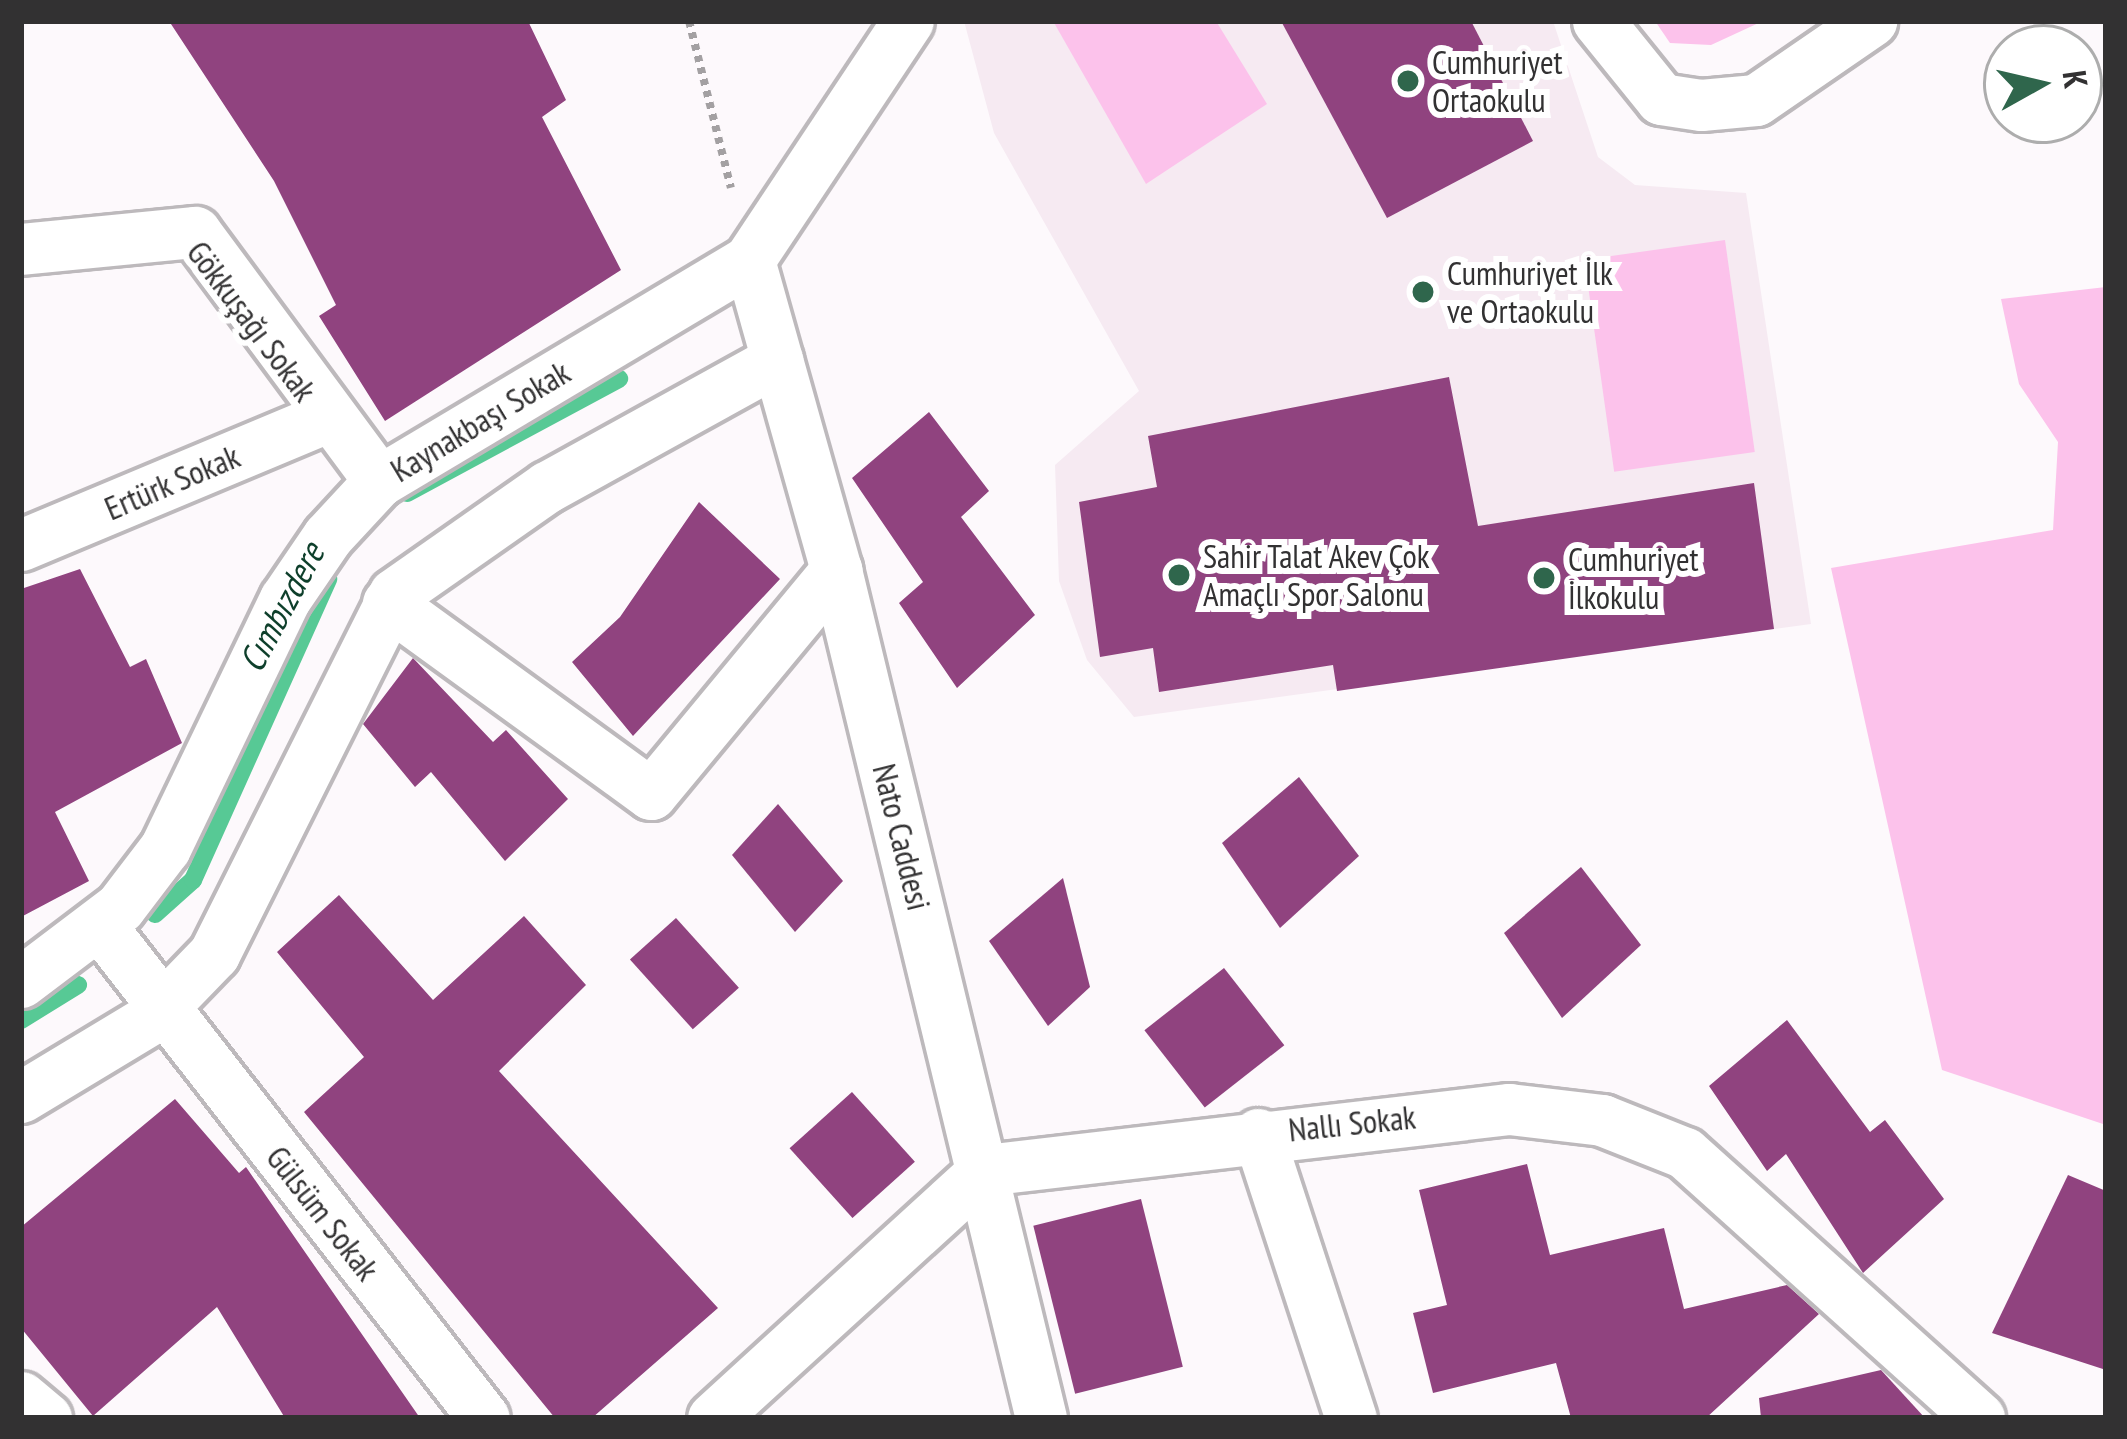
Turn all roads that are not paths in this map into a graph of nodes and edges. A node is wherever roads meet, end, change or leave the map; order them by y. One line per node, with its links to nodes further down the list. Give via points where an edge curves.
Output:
1 (908, 21): 5 (street)
2 (1598, 21): 3 (street, via 1661,99 1700,105 1756,100)
3 (1871, 21)
4 (21, 249): 7 (street, Gökkuşağı Sokak, via 195,232)
5 (749, 260): 6 (street, Nato Caddesi); 8 (street, Kaynakbaşı Sokak)
6 (777, 360): 10 (street, Nato Caddesi); 11 (street, via 447,549)
7 (324, 418): 8 (street, Gökkuşağı Sokak); 9 (street, Ertürk Sokak)
8 (380, 481): 12 (street, Kaynakbaşı Sokak, via 285,598 202,786)
9 (21, 545)
10 (836, 570): 11 (street, via 651,794); 17 (street, Nato Caddesi)
11 (388, 603): 14 (street, via 272,858 214,954)
12 (99, 924): 13 (street, Kaynakbaşı Sokak); 14 (street, Gülsüm Sokak)
13 (21, 982)
14 (162, 1008): 15 (street); 20 (street, Gülsüm Sokak)
15 (21, 1097)
16 (1258, 1134): 17 (street, Nallı Sokak); 23 (street); 24 (street, Nallı Sokak, via 1510,1109 1650,1134 1741,1196)
17 (985, 1170): 21 (street); 22 (street, Nato Caddesi)
18 (21, 1396): 19 (street)
19 (46, 1418)
20 (484, 1418)
21 (713, 1418)
22 (1041, 1418)
23 (1351, 1418)
24 (1979, 1418)

